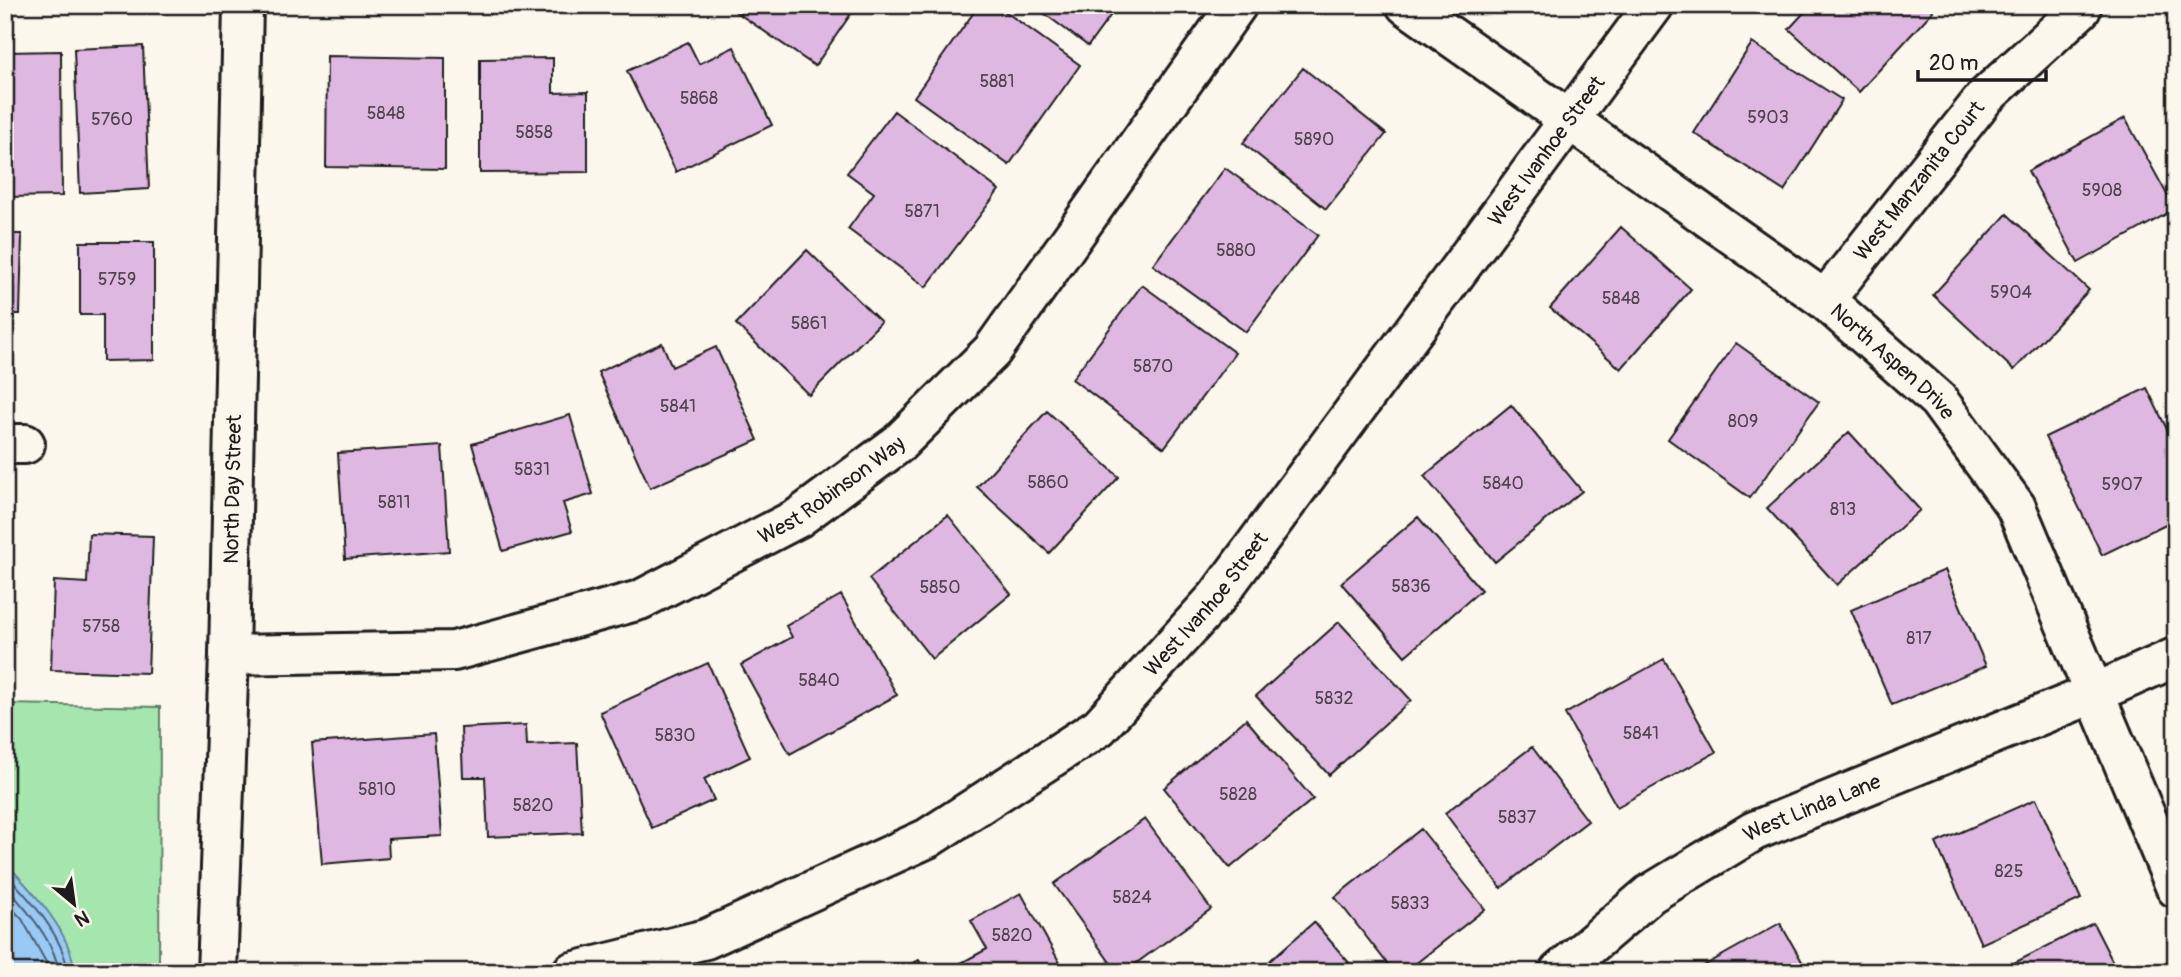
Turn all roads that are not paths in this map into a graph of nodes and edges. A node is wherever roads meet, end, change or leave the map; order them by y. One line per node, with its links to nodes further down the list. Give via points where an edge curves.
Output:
1 (243, 5): 8 (street, North Day Street)
2 (1237, 5): 8 (street, West Robinson Way, via 992,351 898,444 798,518 640,600 454,651)
3 (1406, 5): 6 (street, North Aspen Drive)
4 (1654, 5): 6 (street, West Ivanhoe Street)
5 (2081, 9): 7 (street, West Manzanita Court, via 1986,97)
6 (1569, 119): 7 (street, North Aspen Drive); 13 (street, West Ivanhoe Street, via 1217,597 1098,727 928,838 706,939)
7 (1825, 300): 10 (street, North Aspen Drive, via 1938,400 2016,507)
8 (229, 655): 12 (street, North Day Street)
9 (2176, 657): 10 (street, West Linda Lane)
10 (2095, 693): 11 (street, North Aspen Drive); 14 (street, West Linda Lane, via 1754,831 1650,894)
11 (2176, 888)
12 (217, 972)
13 (572, 972)
14 (1559, 972)

